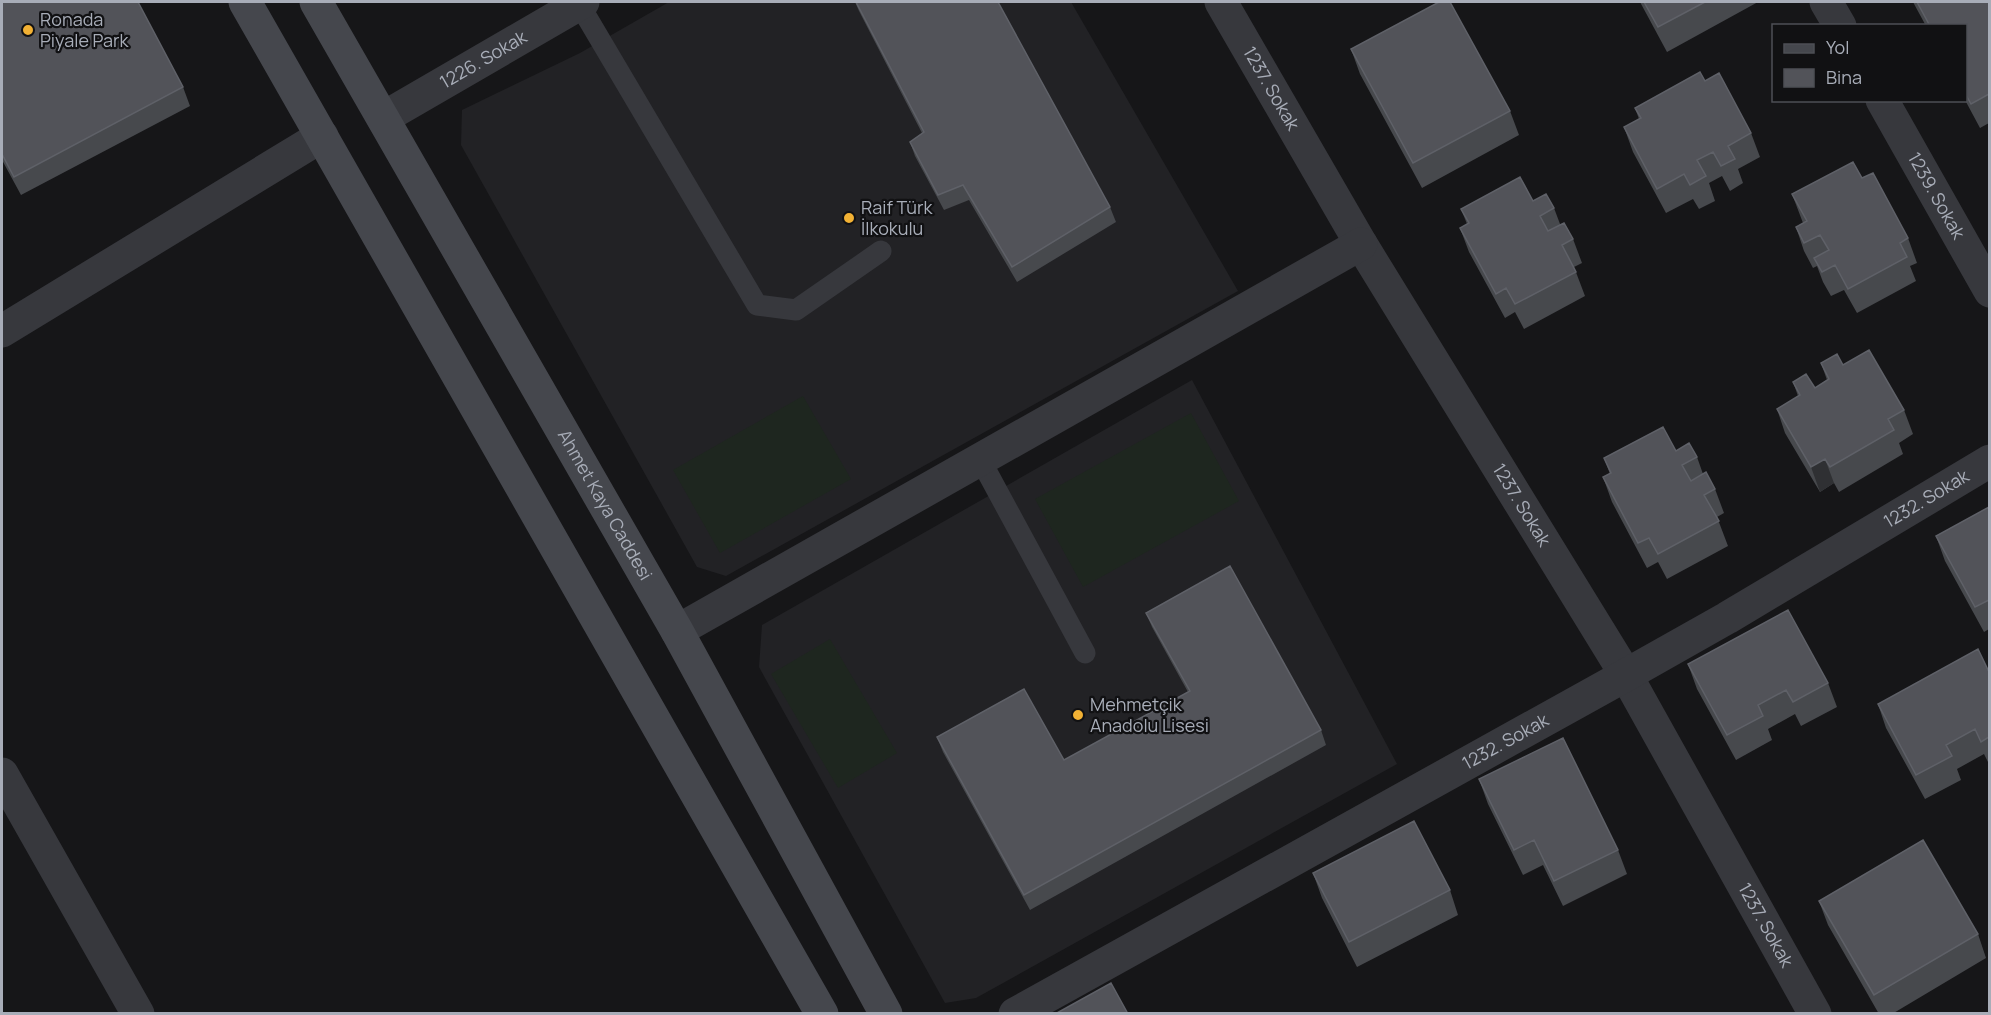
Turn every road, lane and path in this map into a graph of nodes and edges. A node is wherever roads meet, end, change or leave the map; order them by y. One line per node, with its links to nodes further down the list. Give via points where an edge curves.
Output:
1 (245, 2): 9 (main road)
2 (316, 2): 8 (main road, Ahmet Kaya Caddesi)
3 (1221, 2): 10 (street, 1237. Sokak)
4 (1826, 2): 6 (street)
5 (581, 3): 8 (street, 1226. Sokak); 11 (lane, via 757,305 796,310)
6 (1839, 24)
7 (1883, 102): 12 (street, 1239. Sokak)
8 (383, 118): 16 (main road, Ahmet Kaya Caddesi)
9 (322, 136): 13 (street); 21 (main road)
10 (1361, 244): 14 (street); 18 (street, 1237. Sokak)
11 (881, 251)
12 (1989, 291)
13 (2, 331)
14 (981, 459): 16 (street); 17 (lane)
15 (1989, 461): 18 (street, 1232. Sokak)
16 (677, 631): 22 (main road, Ahmet Kaya Caddesi)
17 (1085, 653)
18 (1626, 675): 23 (street, 1232. Sokak); 24 (street, 1237. Sokak)
19 (2, 774): 20 (street)
20 (138, 1014)
21 (822, 1014)
22 (886, 1014)
23 (1015, 1014)
24 (1815, 1014)

